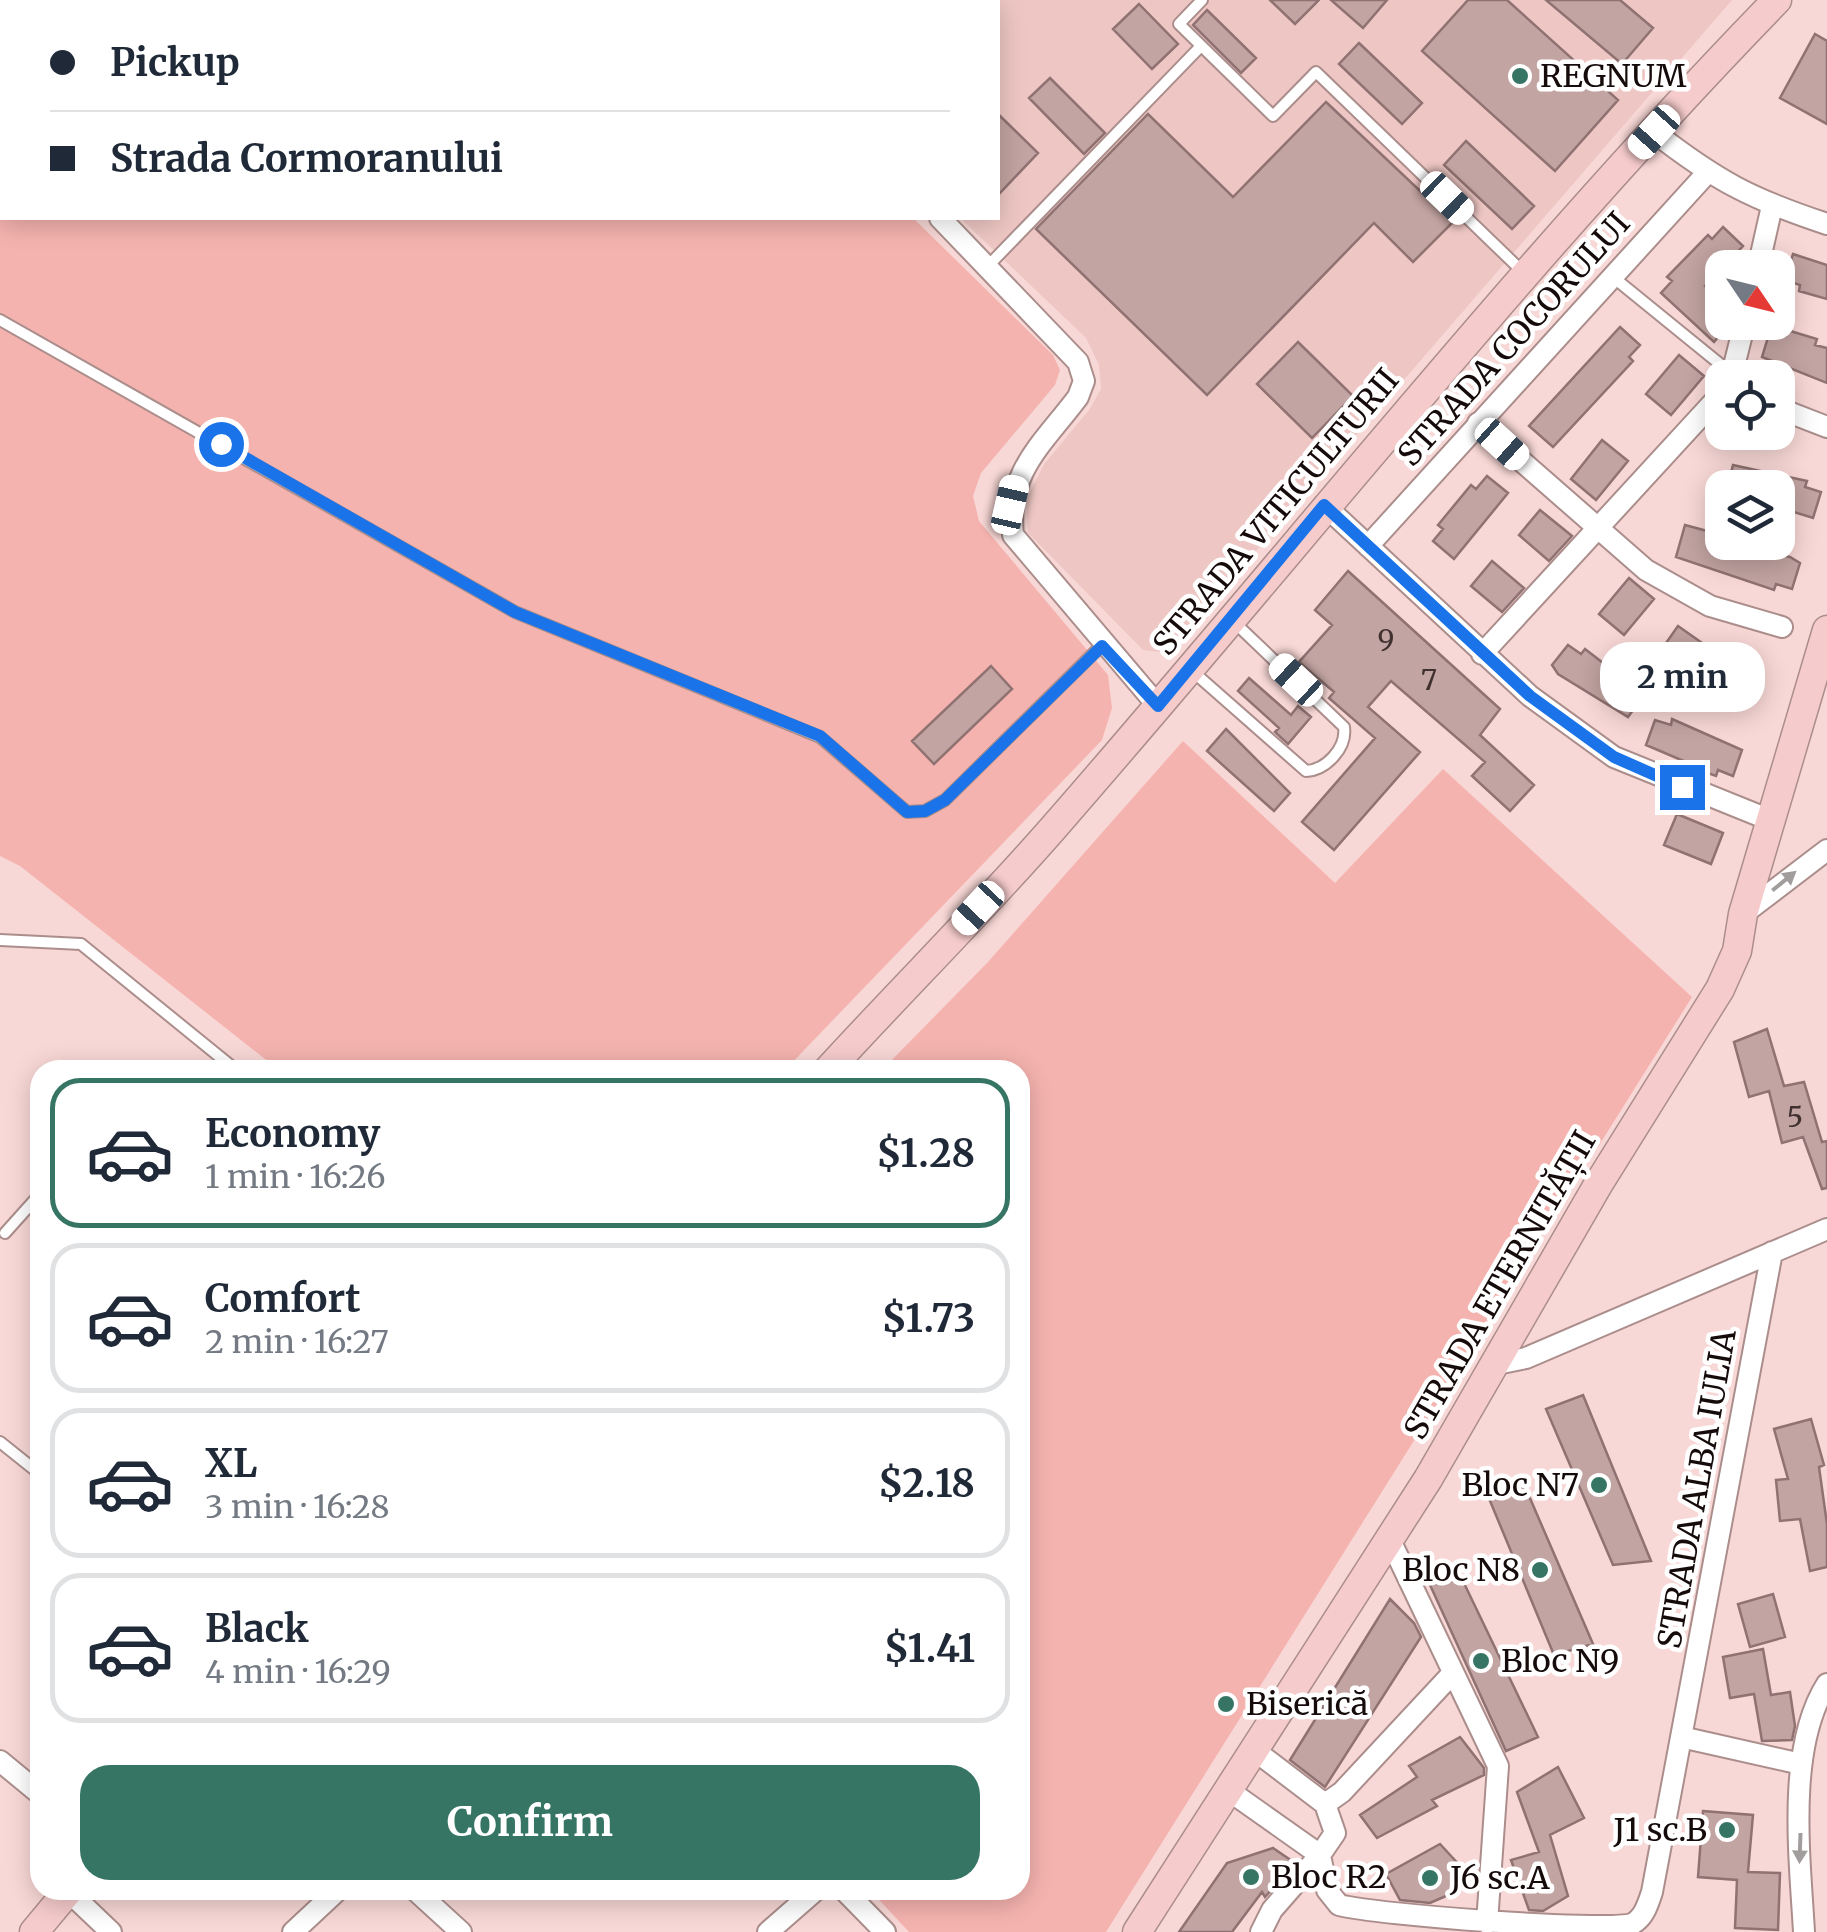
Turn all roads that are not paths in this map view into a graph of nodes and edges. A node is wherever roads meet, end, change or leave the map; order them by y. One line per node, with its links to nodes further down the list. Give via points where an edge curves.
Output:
1 (1202, 0): 3 (lane, via 1179,24)
2 (1778, 0): 4 (main road, STRADA VITICULTURII)
3 (1201, 46): 10 (lane); 11 (lane, via 1273,116 1316,72)
4 (1654, 132): 5 (street); 11 (main road, STRADA VITICULTURII)
5 (1706, 173): 6 (street); 12 (street, STRADA COCORULUI)
6 (1772, 206): 8 (street); 9 (street)
7 (942, 220): 10 (street)
8 (1827, 224)
9 (1762, 250)
10 (989, 266): 25 (street, via 1078,362 1084,381 1015,483 1010,505 1022,549)
11 (1526, 275): 19 (main road, STRADA VITICULTURII)
12 (1610, 275): 14 (lane); 17 (street, STRADA COCORULUI)
13 (0, 320): 25 (lane, via 515,612 820,736 907,812 945,800)
14 (1705, 361)
15 (1705, 408): 20 (street)
16 (1795, 415): 18 (street)
17 (1478, 423): 20 (street); 21 (street, STRADA COCORULUI)
18 (1827, 427)
19 (1324, 505): 21 (street); 22 (main road, STRADA VITICULTURII)
20 (1599, 530): 23 (street, via 1646,570 1710,606); 26 (street)
21 (1368, 546): 26 (street)
22 (1230, 619): 27 (main road, STRADA VITICULTURII); 27 (lane, via 1344,727 1335,754 1306,772)
23 (1782, 627)
24 (1827, 630): 29 (main road, STRADA ETERNITĂȚII)
25 (1102, 646): 28 (street)
26 (1482, 654): 29 (street, via 1614,757)
27 (1189, 668): 28 (main road, STRADA VITICULTURII)
28 (1158, 706): 34 (main road, STRADA VITICULTURII)
29 (1770, 820): 31 (main road, STRADA ETERNITĂȚII)
30 (1827, 850): 31 (street, one-way to 30)
31 (1743, 914): 39 (main road, STRADA ETERNITĂȚII, via 1737,951 1720,989)
32 (0, 940): 33 (lane, via 81,944)
33 (224, 1060)
34 (837, 1060)
35 (30, 1205): 37 (lane)
36 (1827, 1229): 38 (street)
37 (5, 1233)
38 (1772, 1252): 39 (street, via 1526,1358); 45 (street, STRADA ALBA IULIA)
39 (1492, 1365): 42 (main road, STRADA ETERNITĂȚII)
40 (0, 1442): 41 (lane)
41 (30, 1466)
42 (1390, 1540): 43 (street); 46 (main road, STRADA ETERNITĂȚII)
43 (1451, 1675): 51 (street); 59 (street, via 1498,1766)
44 (1827, 1684): 48 (street)
45 (1681, 1737): 48 (street); 59 (street, STRADA ALBA IULIA, via 1652,1892 1640,1917 1621,1927)
46 (1254, 1750): 50 (main road, STRADA ETERNITĂȚII); 51 (street)
47 (0, 1762): 49 (street)
48 (1801, 1764): 68 (street, one-way to 68)
49 (30, 1786)
50 (1228, 1790): 52 (street); 66 (main road, STRADA ETERNITĂȚII)
51 (1325, 1804): 52 (street, via 1335,1833)
52 (1320, 1855): 59 (street, via 1327,1890 1339,1904); 67 (street)
53 (61, 1900): 60 (main road)
54 (79, 1900): 61 (street)
55 (327, 1900): 62 (street)
56 (426, 1900): 63 (street)
57 (805, 1900): 64 (street)
58 (854, 1900): 65 (street)
59 (1488, 1923)
60 (34, 1932)
61 (111, 1932)
62 (293, 1932)
63 (460, 1932)
64 (768, 1932)
65 (884, 1932)
66 (1136, 1932)
67 (1261, 1932)
68 (1804, 1932)

